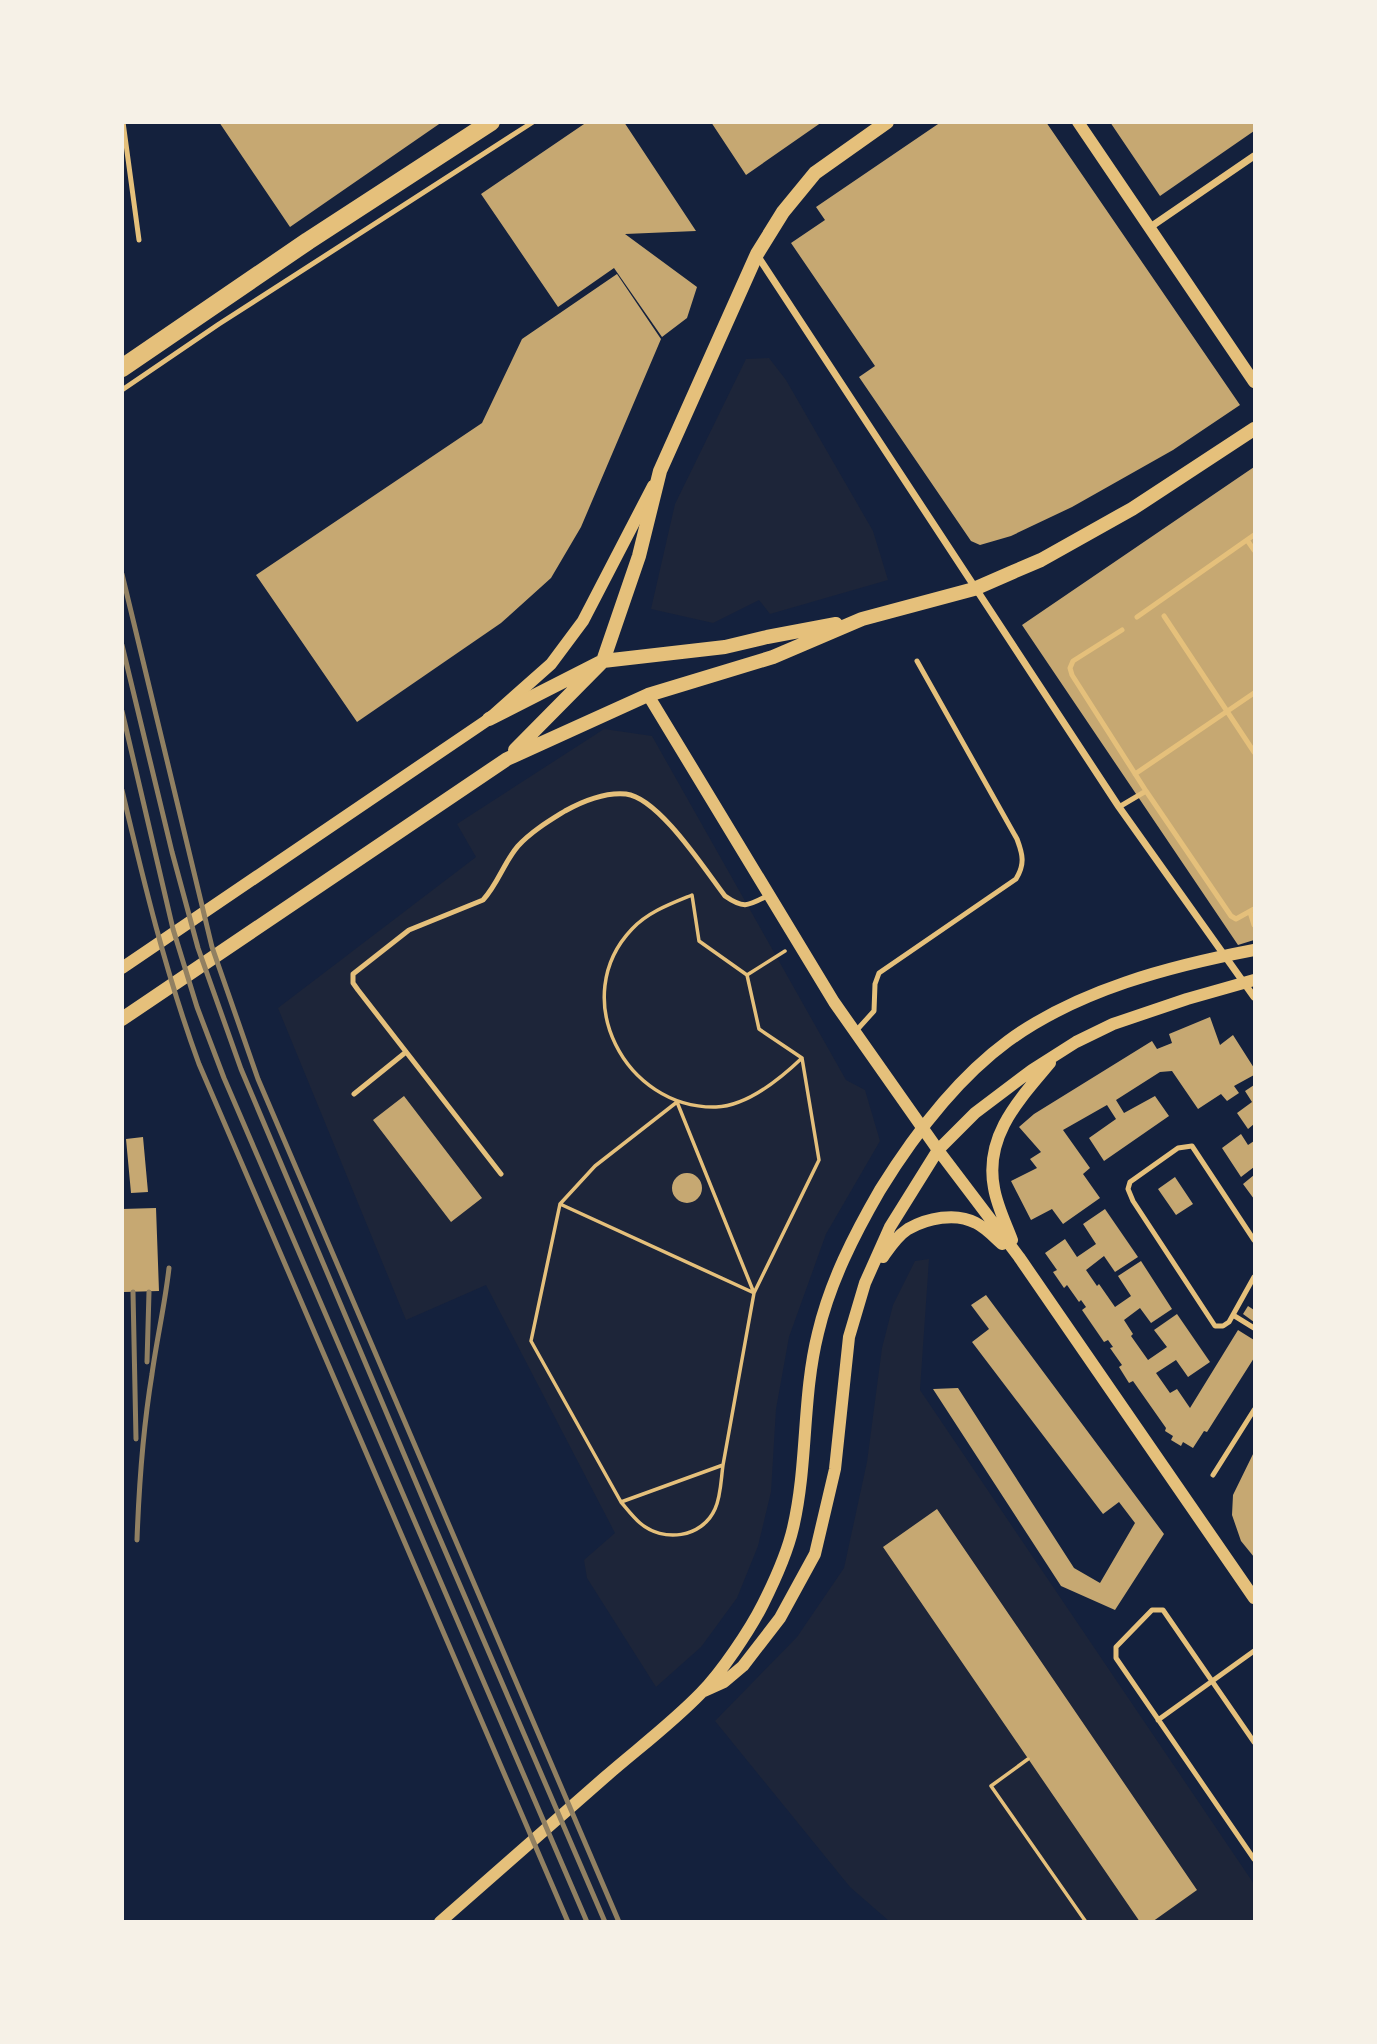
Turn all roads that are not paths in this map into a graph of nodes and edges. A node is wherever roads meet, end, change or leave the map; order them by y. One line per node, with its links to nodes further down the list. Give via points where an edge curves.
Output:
1 (123, 122): 7 (lane)
2 (533, 122): 13 (lane)
3 (887, 122): 10 (main road, via 815,173)
4 (1078, 122): 8 (street)
5 (485, 124): 11 (main road)
6 (1255, 156): 8 (street)
7 (126, 175): 9 (lane)
8 (1149, 228): 12 (street)
9 (139, 240)
10 (757, 254): 15 (main road); 19 (street)
11 (122, 368)
12 (1255, 382)
13 (123, 390)
14 (1255, 429): 19 (main road, via 1132,509 1041,560)
15 (660, 471): 24 (main road, via 639,556); 29 (street, via 575,634 551,664)
16 (1255, 534): 17 (lane)
17 (1247, 540): 18 (lane); 21 (lane)
18 (1255, 551)
19 (974, 589): 22 (main road); 34 (street)
20 (1164, 616): 28 (lane)
21 (1138, 617)
22 (862, 620): 24 (main road, via 725,647); 27 (main road, via 773,657)
23 (1122, 630): 32 (lane, via 1070,668)
24 (603, 661): 29 (main road); 31 (main road)
25 (917, 662): 44 (lane, via 1017,839 1022,870 1016,879 879,973 874,1012)
26 (1255, 693): 28 (lane)
27 (648, 695): 31 (main road); 35 (street)
28 (1227, 711): 30 (lane); 32 (lane)
29 (489, 719): 40 (street)
30 (1255, 752)
31 (507, 759): 43 (main road)
32 (1135, 774): 33 (lane)
33 (1146, 791): 34 (lane); 36 (lane, via 1231,916 1236,919)
34 (1119, 807): 39 (street)
35 (769, 894): 44 (street); 45 (lane, via 744,906 725,896 646,801 628,794 607,794 577,804 517,847 483,900 409,930 353,974 353,983)
36 (1252, 911): 37 (lane)
37 (1255, 925)
38 (1255, 950): 39 (street)
39 (1227, 955): 41 (street); 48 (street, via 1106,989 1063,1008 1009,1040 977,1067 948,1095)
40 (122, 968)
41 (1250, 981): 42 (street); 46 (street, via 1113,1024)
42 (1255, 997)
43 (122, 1019)
44 (855, 1032): 48 (street)
45 (406, 1052): 47 (lane); 50 (lane)
46 (1058, 1055): 49 (street, via 975,1113); 52 (street, via 1015,1104 997,1136 992,1160 993,1188)
47 (354, 1094)
48 (924, 1128): 49 (street); 64 (street, via 894,1167 843,1259 811,1367 793,1528 762,1607)
49 (939, 1150): 52 (street); 54 (street, via 890,1227)
50 (501, 1174)
51 (1255, 1240): 57 (lane, via 1192,1146 1178,1148 1130,1182 1133,1201 1215,1326 1223,1326)
52 (1018, 1257): 54 (street, via 976,1223 941,1217 907,1229); 61 (street)
53 (1255, 1277): 55 (lane)
54 (865, 1283): 64 (street, via 849,1338 835,1469 815,1554 780,1618 743,1666 715,1688)
55 (1246, 1292): 56 (lane); 57 (lane)
56 (1255, 1298)
57 (1233, 1315): 58 (lane)
58 (1255, 1328)
59 (1255, 1410): 60 (lane)
60 (1213, 1475)
61 (1255, 1598)
62 (1255, 1651): 63 (lane)
63 (1211, 1680): 65 (lane); 65 (lane, via 1163,1610 1152,1610 1116,1647 1116,1658); 66 (lane)
64 (702, 1692): 68 (street)
65 (1158, 1720): 67 (lane)
66 (1255, 1742)
67 (1255, 1859)
68 (440, 1922)

